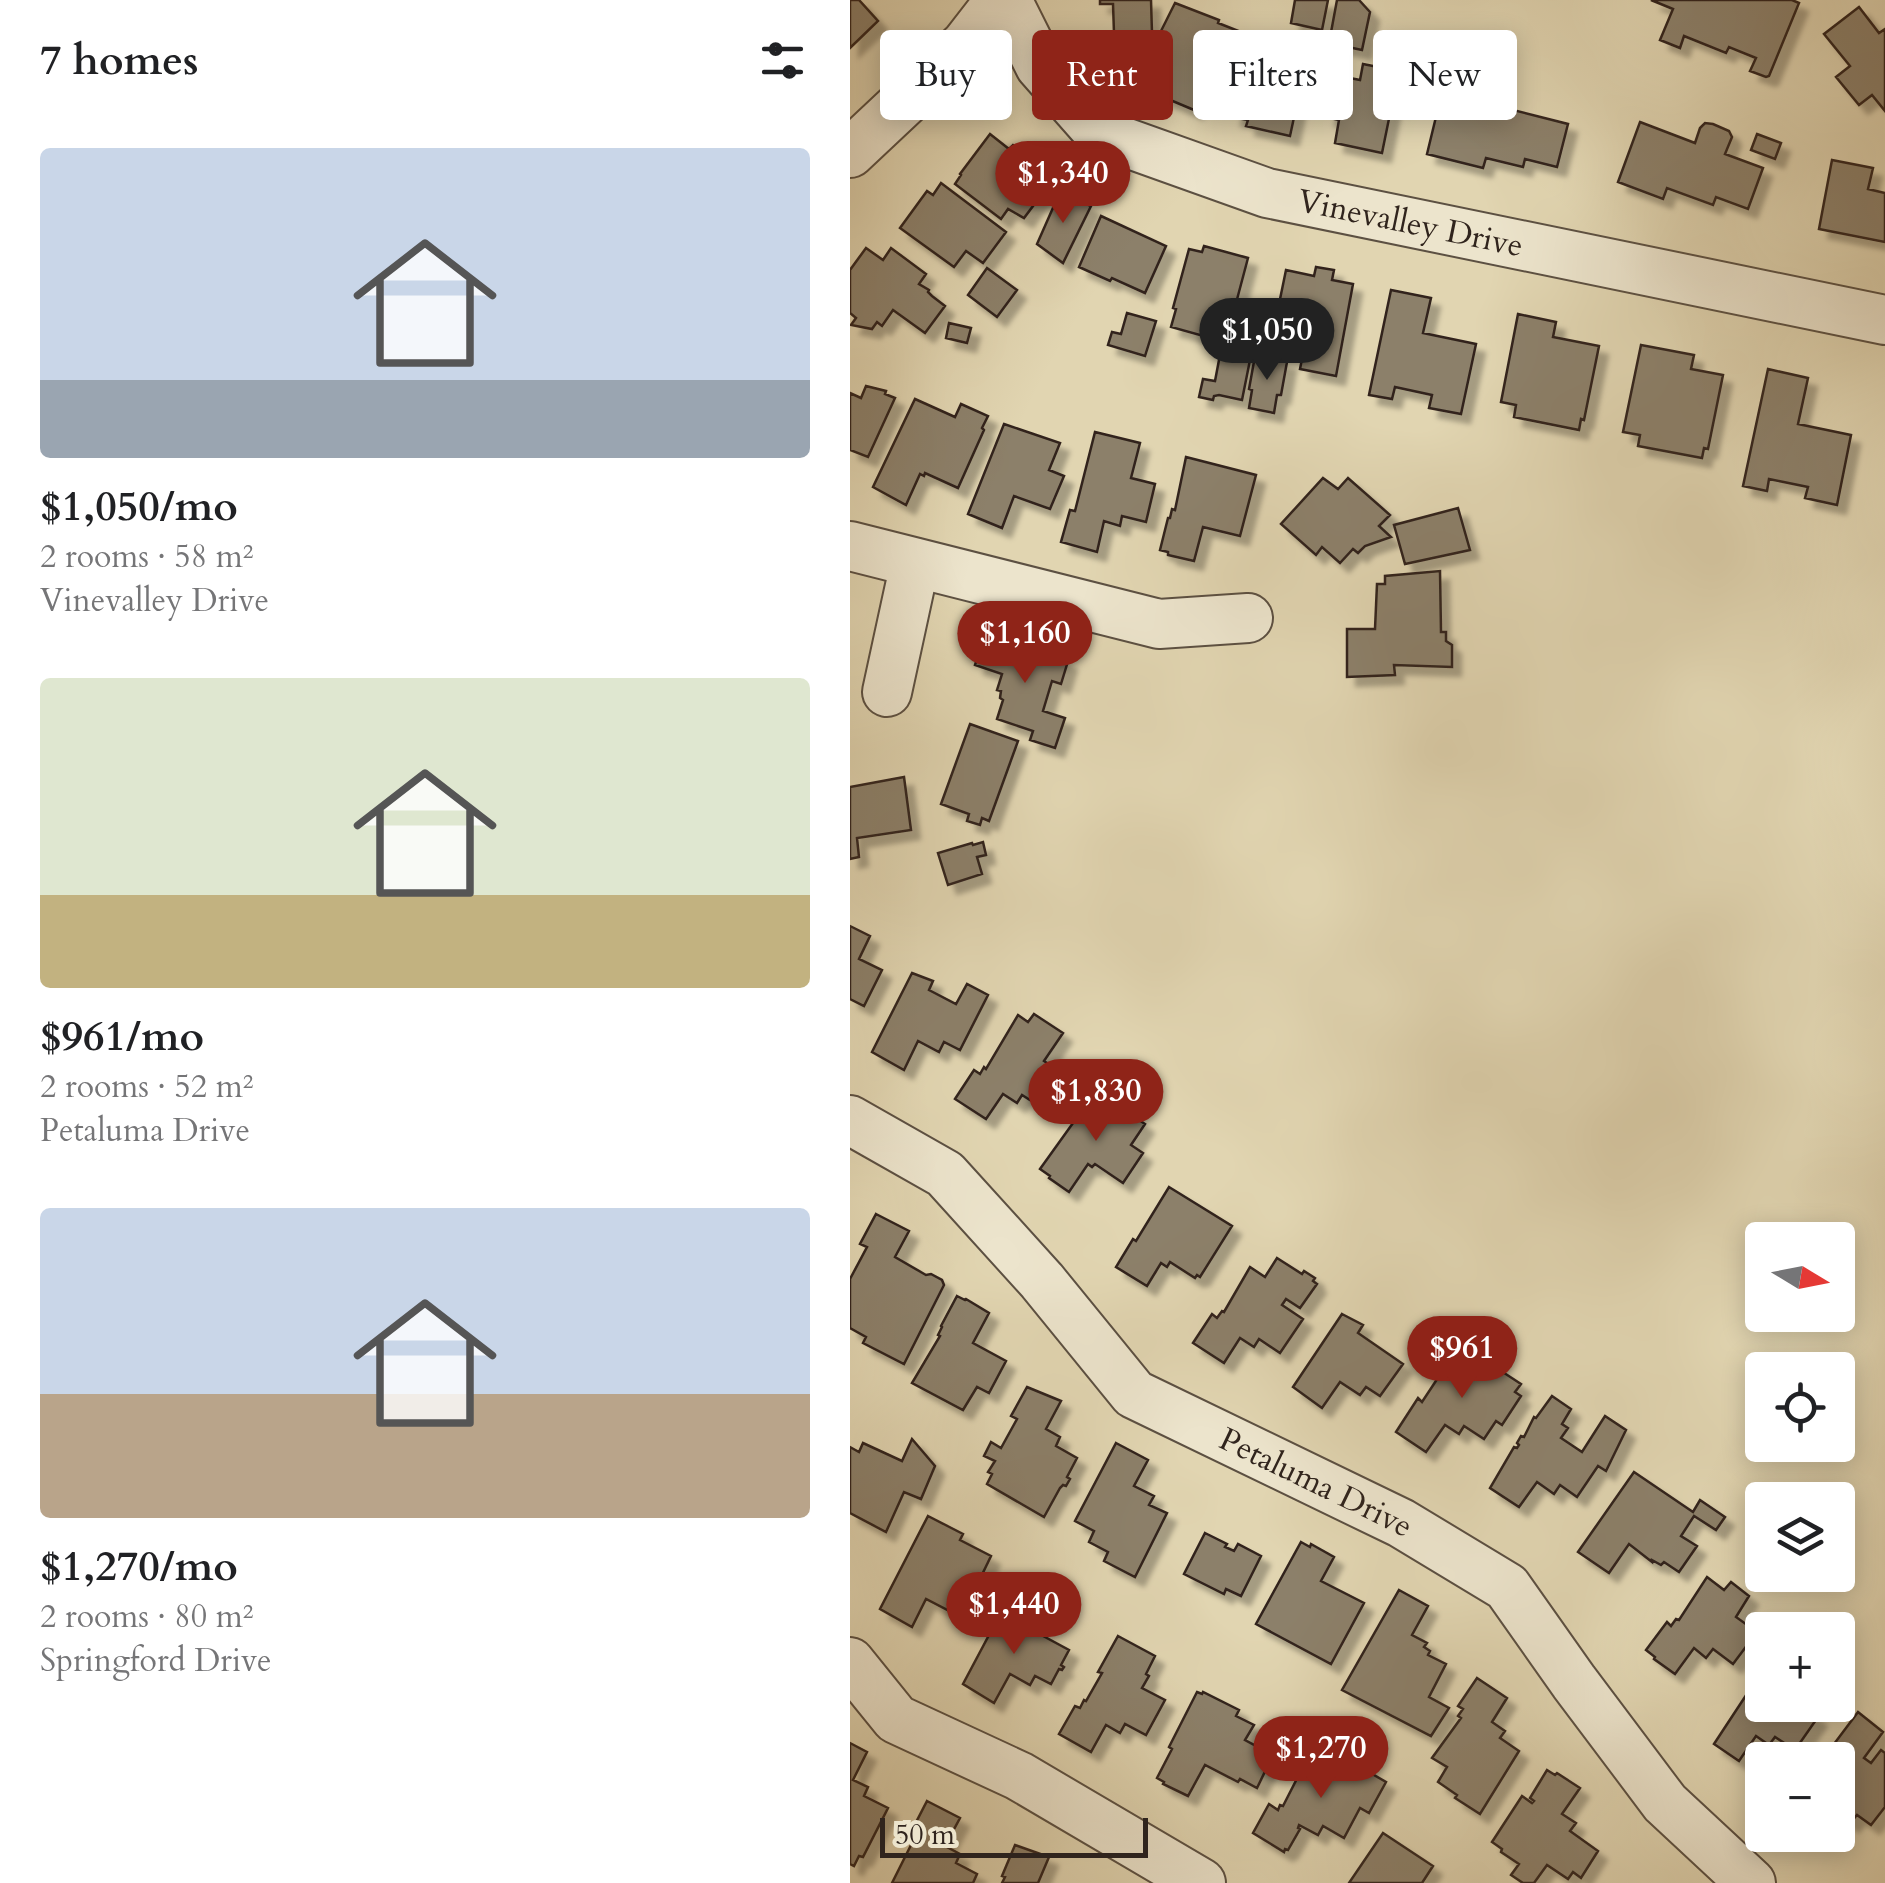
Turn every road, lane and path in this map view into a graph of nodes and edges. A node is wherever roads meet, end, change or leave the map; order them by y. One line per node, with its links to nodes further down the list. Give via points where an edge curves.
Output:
1 (1003, 0): 2 (street); 3 (street, Vinevalley Drive, via 1040,66 1099,133 1267,193)
2 (850, 153)
3 (1885, 320)
4 (850, 546): 5 (street)
5 (915, 563): 6 (street, via 1159,624); 7 (street)
6 (1248, 618)
7 (886, 692)
8 (850, 1120): 11 (street, Petaluma Drive, via 944,1174 1134,1394 1402,1523 1507,1588 1664,1803)
9 (850, 1662): 10 (street, via 896,1719 1020,1776)
10 (1201, 1883)
11 (1751, 1883)

